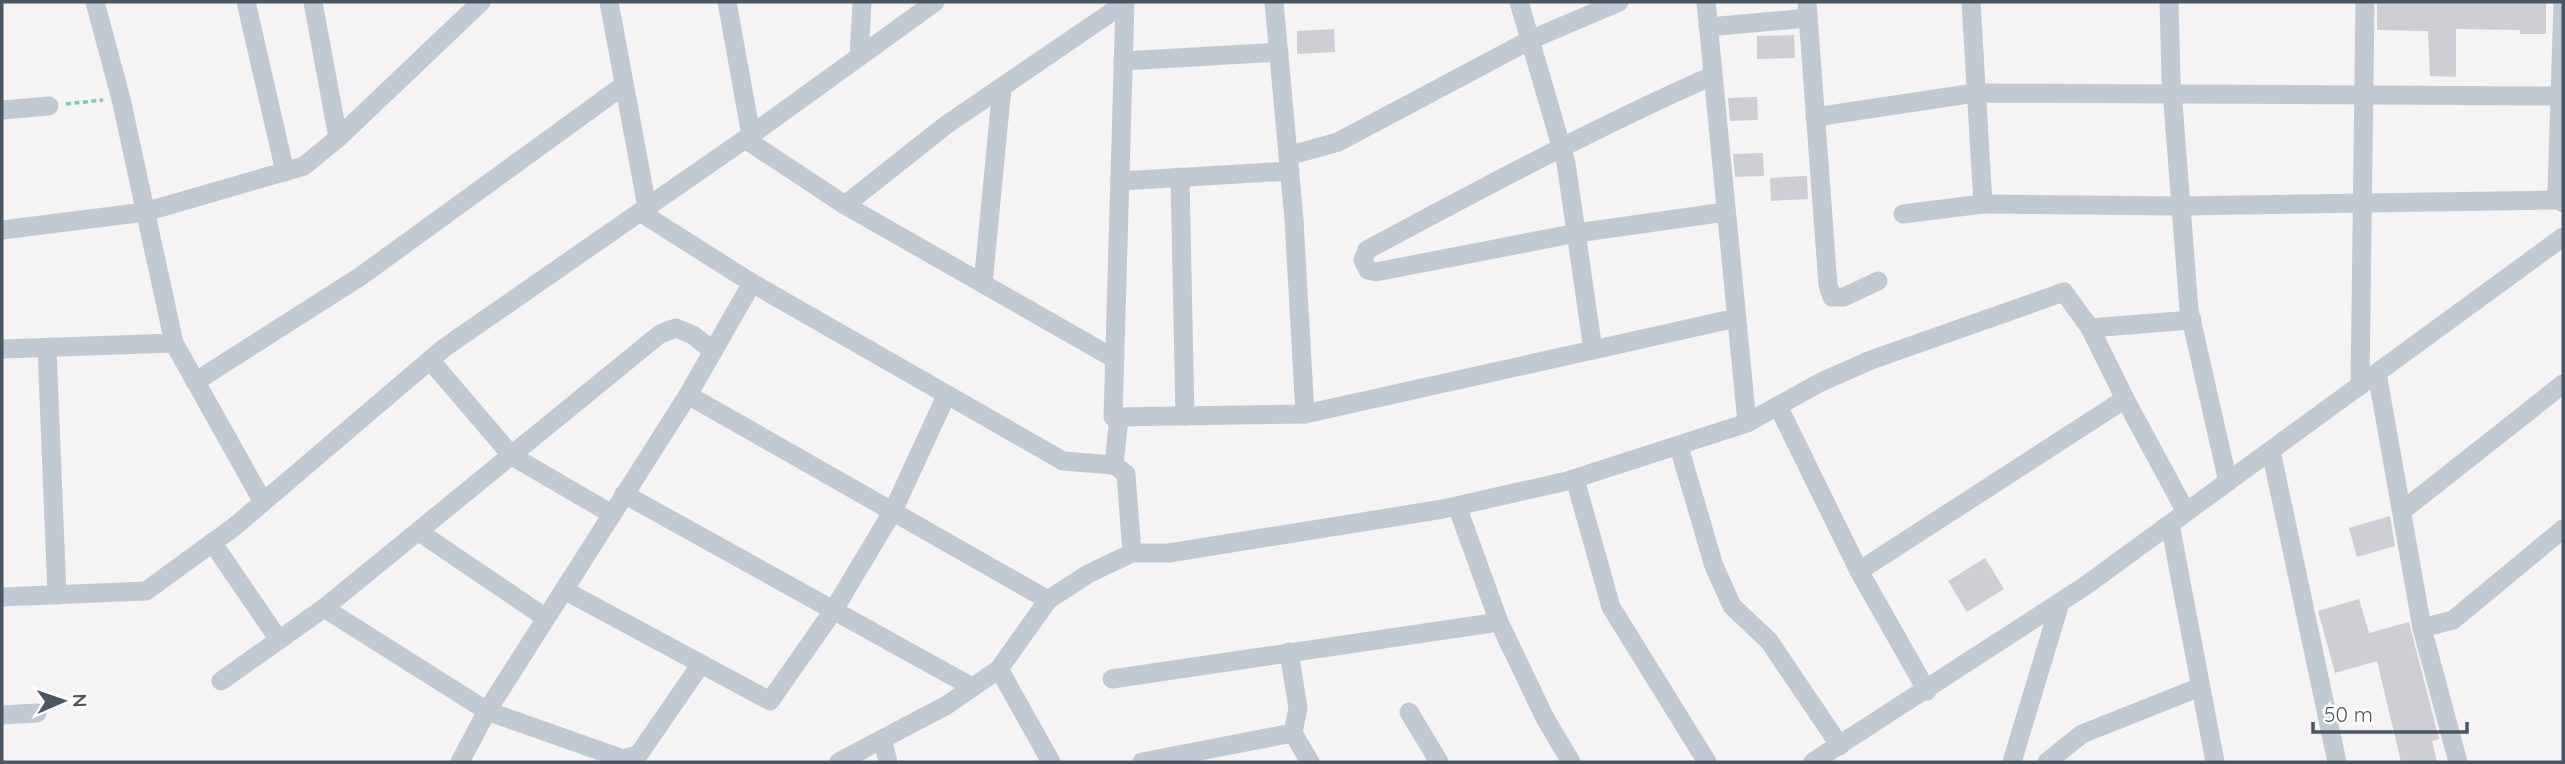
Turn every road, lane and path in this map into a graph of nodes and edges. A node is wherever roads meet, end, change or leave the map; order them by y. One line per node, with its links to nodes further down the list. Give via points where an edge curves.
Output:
1 (95, 2): 31 (street)
2 (246, 2): 39 (street)
3 (313, 2): 36 (street)
4 (481, 2): 36 (street)
5 (609, 2): 25 (street)
6 (727, 2): 35 (street)
7 (862, 2): 22 (street)
8 (1125, 2): 23 (street); 26 (street)
9 (1275, 2): 21 (street)
10 (1519, 2): 20 (street)
11 (1619, 2): 20 (street)
12 (1706, 2): 19 (street)
13 (1971, 2): 27 (street)
14 (2169, 2): 28 (street)
15 (2365, 2): 29 (street)
16 (2563, 2): 30 (street)
17 (932, 3): 22 (street)
18 (1807, 10): 19 (street); 34 (street)
19 (1708, 27): 24 (street)
20 (1530, 40): 37 (street); 38 (street, via 1338,142)
21 (1279, 52): 23 (street); 38 (street)
22 (859, 57): 35 (street)
23 (1123, 61): 41 (street)
24 (1712, 76): 37 (street); 49 (street)
25 (624, 85): 47 (street); 68 (street, via 361,276)
26 (1002, 87): 45 (street); 56 (street)
27 (1975, 93): 28 (street); 34 (street); 44 (street)
28 (2173, 95): 29 (street); 46 (street)
29 (2364, 96): 30 (street); 43 (street)
30 (2560, 96): 42 (street, via 2557,190)
31 (121, 99): 32 (path); 48 (street)
32 (50, 106): 33 (street)
33 (2, 110)
34 (1815, 117): 54 (street, via 1832,297 1844,298)
35 (748, 137): 45 (street); 47 (street)
36 (338, 138): 39 (street, via 304,166)
37 (1561, 146): 52 (street); 52 (street, via 1367,250 1363,260 1368,270 1376,272)
38 (1289, 163): 40 (street); 75 (street)
39 (285, 172): 48 (street)
40 (1180, 177): 41 (street); 76 (street)
41 (1120, 181): 65 (street)
42 (2563, 201): 43 (street)
43 (2363, 203): 46 (street); 70 (street)
44 (1983, 204): 46 (street); 50 (street)
45 (845, 205): 56 (street)
46 (2181, 206): 58 (street)
47 (643, 210): 55 (street); 66 (street)
48 (145, 212): 51 (street); 60 (street)
49 (1725, 212): 52 (street); 57 (street)
50 (1903, 214)
51 (2, 230)
52 (1577, 233): 63 (street)
53 (2563, 237): 67 (street)
54 (1878, 281)
55 (752, 283): 64 (street); 72 (street)
56 (984, 284): 65 (street)
57 (1736, 318): 63 (street); 78 (street)
58 (2192, 320): 59 (street); 84 (street)
59 (2090, 328): 73 (street); 74 (street, via 2064,292 1871,360)
60 (173, 343): 61 (street); 68 (street)
61 (47, 348): 62 (street); 99 (street)
62 (2, 349)
63 (1593, 350): 75 (street)
64 (713, 351): 71 (street); 81 (street, via 676,328 660,334)
65 (1115, 359): 77 (street, via 1113,417)
66 (430, 360): 81 (street); 86 (street)
67 (2377, 373): 70 (street); 89 (street)
68 (195, 382): 86 (street)
69 (2563, 384): 89 (street)
70 (2360, 386): 80 (street)
71 (688, 395): 85 (street); 88 (street)
72 (946, 396): 82 (street, via 1063,461); 88 (street)
73 (2125, 399): 90 (street); 97 (street)
74 (1778, 406): 78 (street); 97 (street)
75 (1305, 414): 76 (street)
76 (1185, 416): 77 (street)
77 (1119, 417): 82 (street)
78 (1747, 423): 79 (street)
79 (1679, 447): 83 (street); 123 (street, via 1714,566 1732,606 1769,641)
80 (2271, 451): 84 (street); 137 (street)
81 (512, 456): 91 (street); 94 (street)
82 (1114, 465): 96 (street, via 1126,474)
83 (1575, 479): 87 (street); 133 (street, via 1611,607)
84 (2228, 482): 90 (street)
85 (624, 494): 91 (street); 104 (street)
86 (263, 502): 95 (street)
87 (1457, 506): 96 (street, via 1169,553); 106 (street)
88 (893, 510): 101 (street); 104 (street)
89 (2402, 511): 107 (street)
90 (2186, 512): 92 (street)
91 (610, 513): 98 (street)
92 (2170, 524): 102 (street); 115 (street)
93 (2563, 529): 107 (street, via 2453,620)
94 (419, 532): 103 (street); 105 (street)
95 (212, 542): 99 (street, via 146,591); 108 (street)
96 (1132, 552): 101 (street)
97 (1859, 571): 116 (street)
98 (564, 590): 105 (street); 110 (street)
99 (57, 594): 100 (street)
100 (2, 597)
101 (1048, 600): 111 (street)
102 (2060, 603): 116 (street); 134 (street)
103 (324, 608): 108 (street); 117 (street)
104 (833, 611): 110 (street, via 770,701); 114 (street)
105 (546, 618): 117 (street)
106 (1499, 622): 109 (street); 132 (street)
107 (2422, 628): 138 (street)
108 (279, 640): 113 (street)
109 (1289, 652): 112 (street); 121 (street, via 1298,708)
110 (701, 664): 117 (street, via 645,747 632,758 613,757)
111 (999, 669): 114 (street); 128 (street)
112 (1112, 679)
113 (221, 681)
114 (972, 687): 122 (street)
115 (2200, 687): 135 (street, via 2082,734); 136 (street)
116 (1927, 691): 123 (street)
117 (487, 711): 125 (street)
118 (1409, 712): 131 (street)
119 (37, 713): 120 (street)
120 (2, 715)
121 (1293, 733): 124 (street); 130 (street)
122 (882, 739): 126 (street); 127 (street)
123 (1827, 756)
124 (1171, 759): 129 (street)
125 (460, 762)
126 (839, 762)
127 (888, 762)
128 (1051, 762)
129 (1142, 762)
130 (1310, 762)
131 (1439, 762)
132 (1571, 762)
133 (1707, 762)
134 (2012, 762)
135 (2047, 762)
136 (2215, 762)
137 (2337, 762)
138 (2458, 762)

